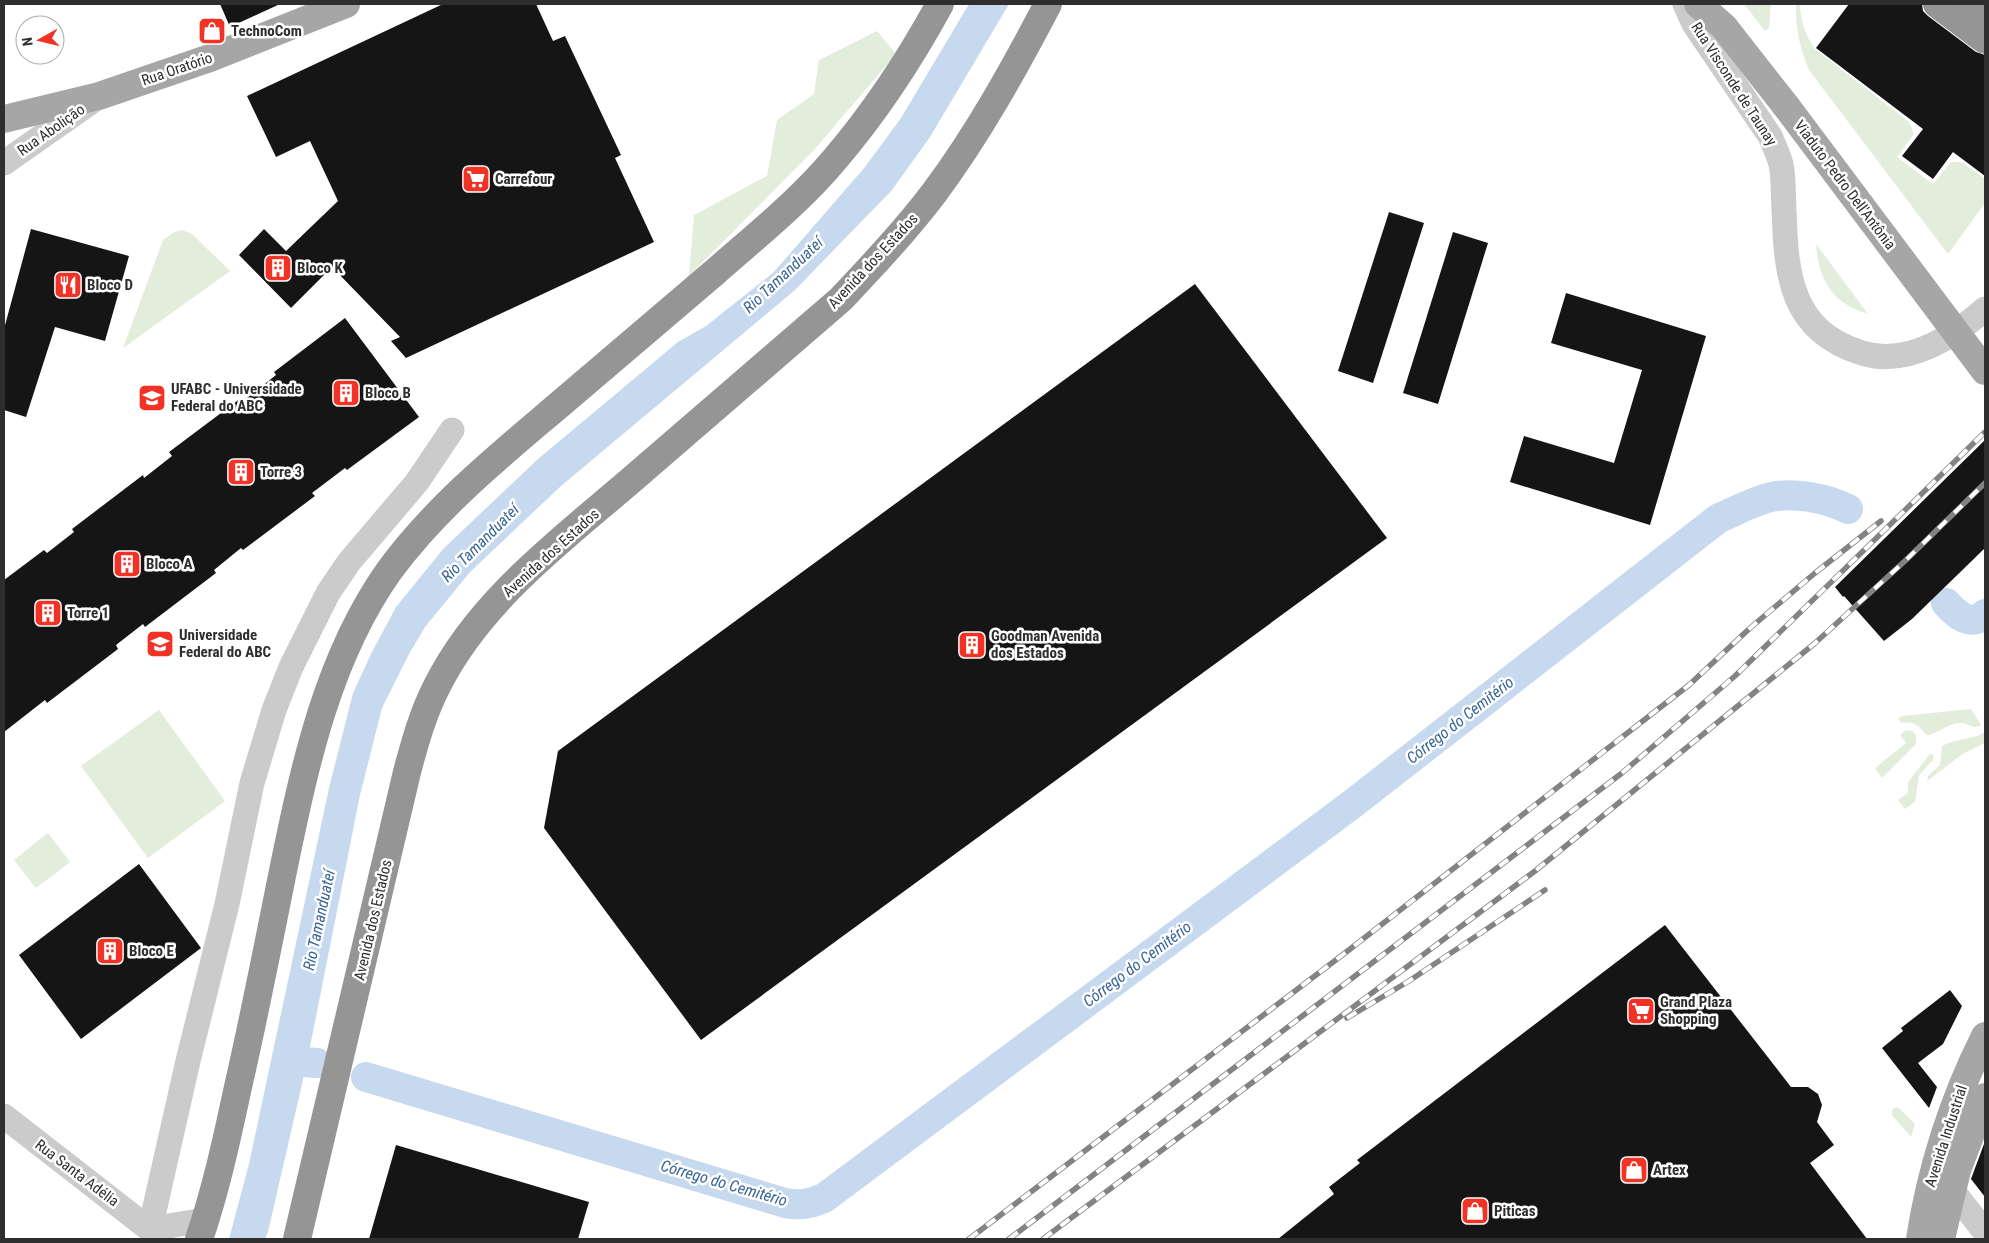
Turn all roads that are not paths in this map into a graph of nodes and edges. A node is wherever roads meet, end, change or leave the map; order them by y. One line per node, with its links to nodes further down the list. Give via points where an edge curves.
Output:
1 (346, 4): 8 (main road, Rua Oratório)
2 (940, 4): 21 (highway, via 911,56 834,161 776,220 490,464 432,518 388,572 359,621 332,680 311,748 233,1110)
3 (1048, 4): 24 (highway, Avenida dos Estados, via 1020,59 972,138 934,193 870,268 841,299 535,564 478,624 448,666 423,719 407,772)
4 (1685, 4): 14 (street, Rua Visconde de Taunay, via 1694,24 1777,151 1783,182 1789,277 1804,313 1817,328 1849,349 1886,356 1906,354 1944,340)
5 (1698, 4): 15 (main road, Viaduto Pedro Dell'Antônia, bridge, via 1724,27 1786,106)
6 (1937, 4): 10 (highway)
7 (1971, 4): 9 (highway)
8 (313, 10): 11 (main road, Rua Oratório, via 210,58)
9 (1985, 14)
10 (1985, 40)
11 (99, 96): 12 (main road, Rua Oratório); 13 (street, Rua Abolição)
12 (4, 119)
13 (4, 163)
14 (1985, 309)
15 (1985, 371)
16 (452, 430): 23 (street, via 417,482 349,562 328,593 274,710 252,783 227,904 188,1061)
17 (1985, 1036): 20 (main road, Avenida Industrial, via 1960,1092)
18 (1985, 1097): 20 (main road, Avenida Industrial, via 1965,1147)
19 (6, 1120): 23 (street, Rua Santa Adélia)
20 (1943, 1181): 22 (street); 25 (main road, Avenida Industrial, via 1927,1196); 26 (main road, Avenida Industrial)
21 (202, 1230): 23 (street)
22 (1985, 1232)
23 (156, 1234)
24 (297, 1239)
25 (1920, 1239)
26 (1941, 1239)

